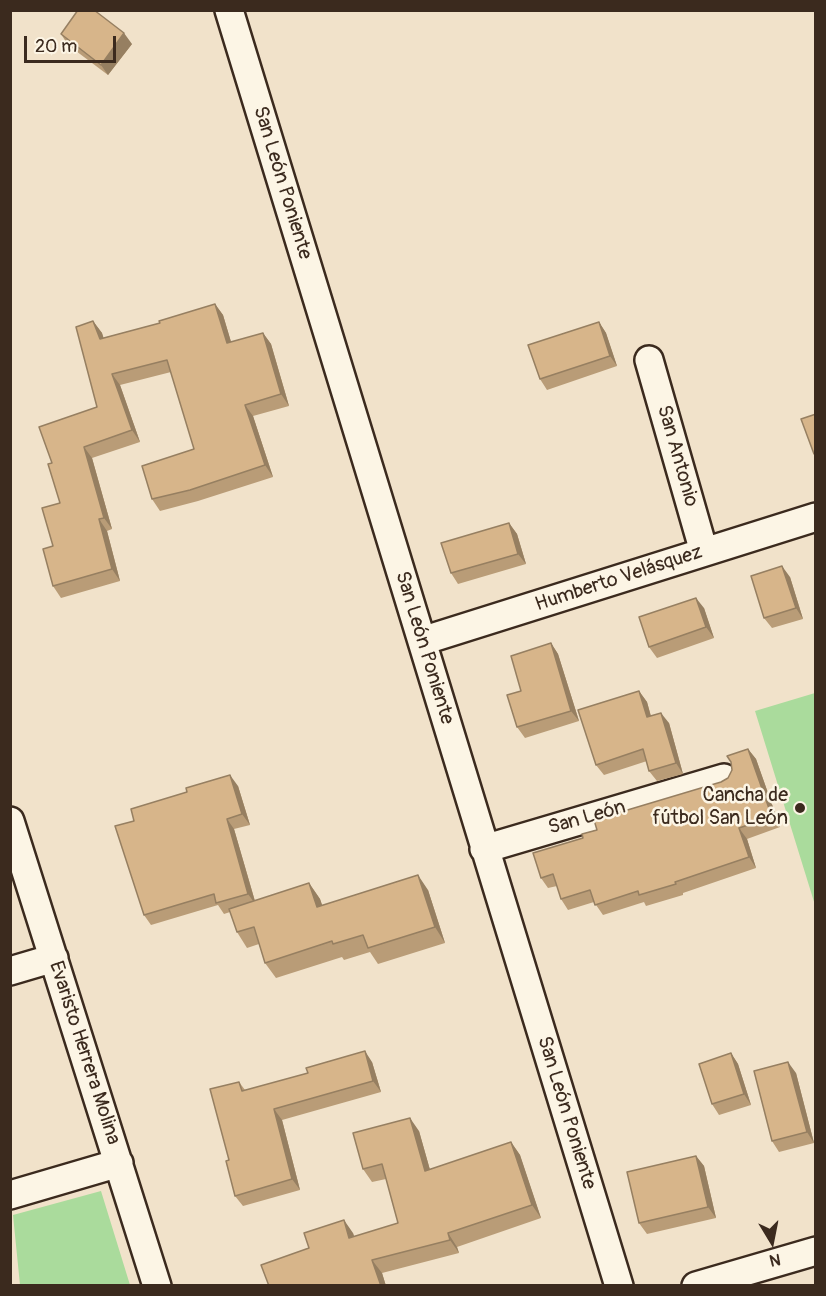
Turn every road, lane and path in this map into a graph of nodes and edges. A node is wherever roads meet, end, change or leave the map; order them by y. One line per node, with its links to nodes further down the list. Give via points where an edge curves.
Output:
1 (230, 10): 5 (street, San León Poniente)
2 (650, 360): 4 (street, San Antonio)
3 (816, 517): 4 (street, Humberto Velásquez)
4 (704, 552): 5 (street, Humberto Velásquez)
5 (422, 641): 8 (street, San León Poniente)
6 (724, 778): 8 (street, San León)
7 (10, 821): 9 (street, Evaristo Herrera Molina)
8 (484, 849): 15 (street, San León Poniente)
9 (54, 958): 10 (street); 11 (street, Evaristo Herrera Molina)
10 (10, 971)
11 (119, 1162): 12 (street); 14 (street, Evaristo Herrera Molina)
12 (10, 1195)
13 (816, 1251): 16 (street)
14 (158, 1286)
15 (619, 1286)
16 (696, 1286)

